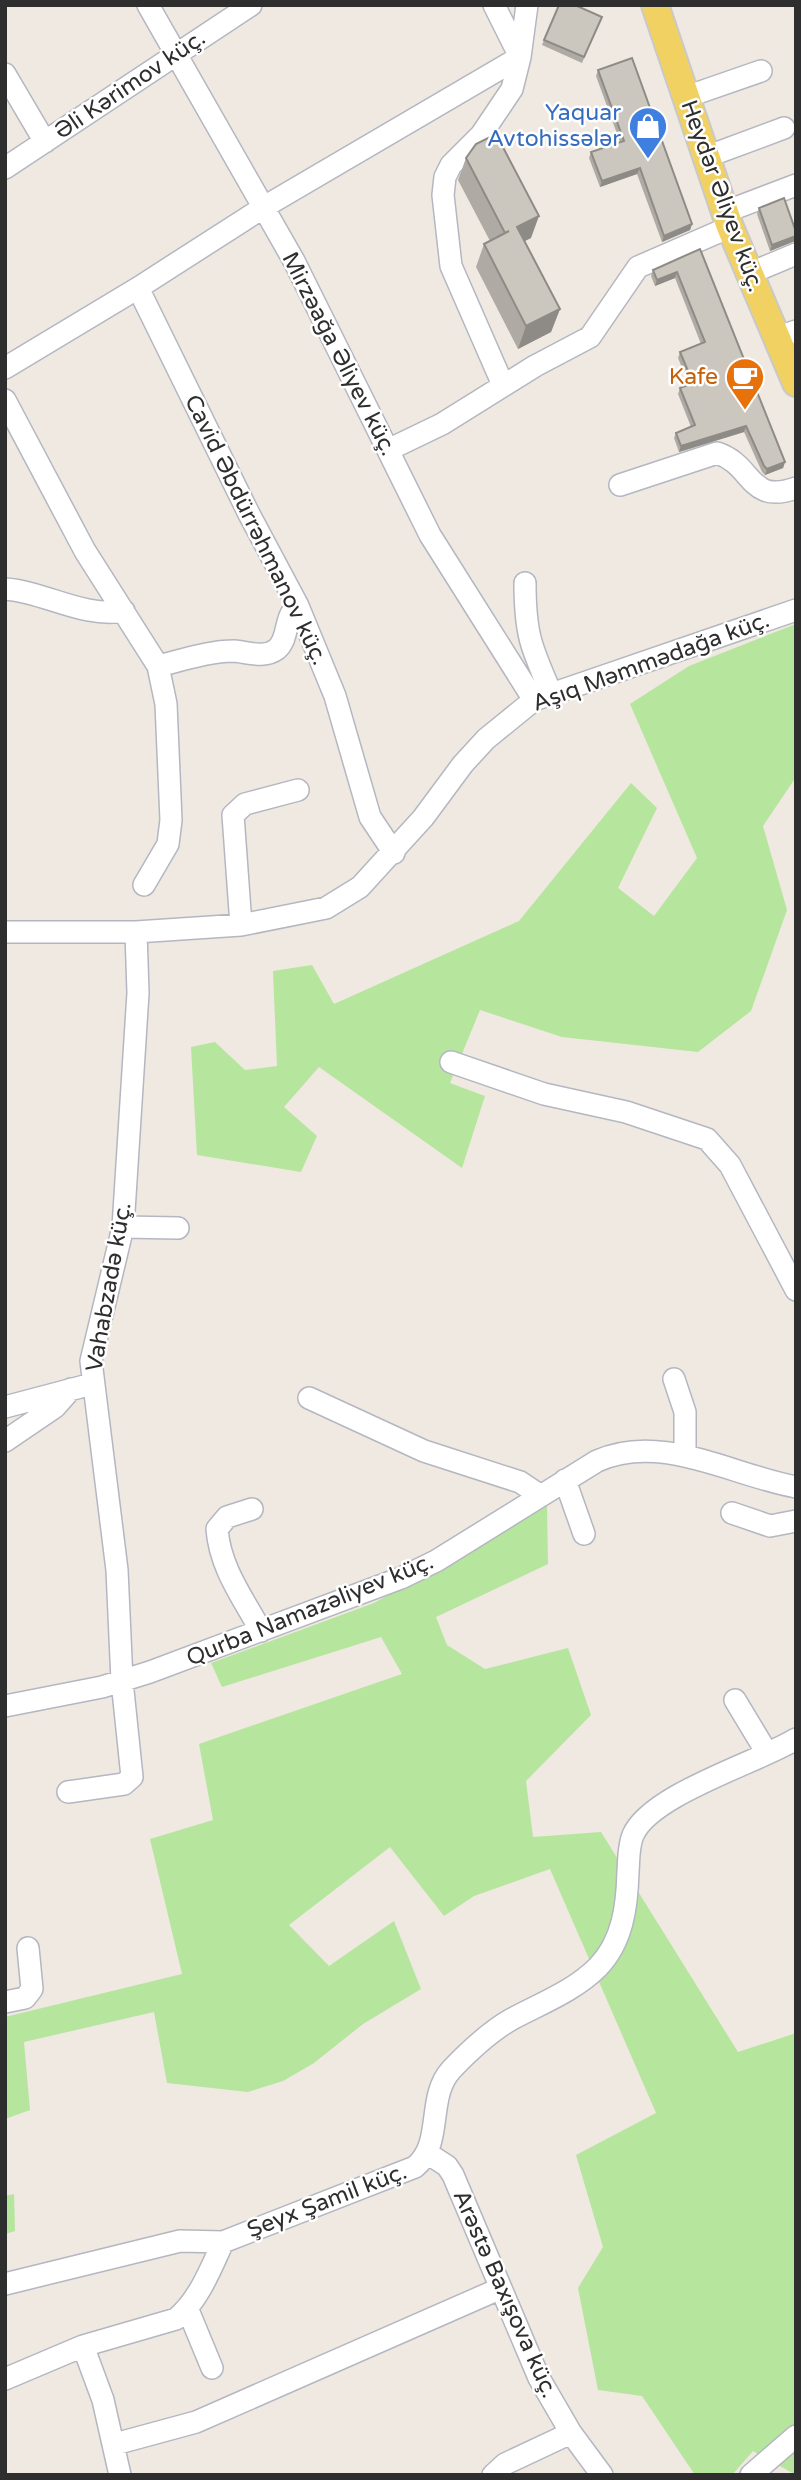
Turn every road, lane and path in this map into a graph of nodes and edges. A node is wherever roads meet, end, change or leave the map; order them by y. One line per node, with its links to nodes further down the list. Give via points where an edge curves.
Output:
1 (148, 5): 6 (street, Mirzəağa Əliyev küç.)
2 (251, 5): 6 (street, Əli Kərimov küç.)
3 (494, 5): 7 (street)
4 (527, 5): 7 (street)
5 (655, 5): 10 (main road, Heydər Əliyev küç.)
6 (176, 54): 12 (street, Əli Kərimov küç.); 16 (street, Mirzəağa Əliyev küç.)
7 (520, 57): 16 (street); 24 (street, via 512,89 481,135 451,165 443,195 451,266)
8 (761, 71): 10 (street)
9 (5, 74): 12 (street, Əli Kərimov küç.)
10 (686, 97): 13 (main road, Heydər Əliyev küç.)
11 (784, 128): 13 (street)
12 (45, 142): 14 (street, Əli Kərimov küç.)
13 (706, 157): 17 (main road, Heydər Əliyev küç.)
14 (5, 168)
15 (796, 185): 17 (street)
16 (264, 207): 20 (street); 26 (street, Mirzəağa Əliyev küç.)
17 (727, 220): 19 (main road, Heydər Əliyev küç.); 24 (street, via 638,267 590,337)
18 (796, 254): 19 (street)
19 (748, 274): 21 (main road, Heydər Əliyev küç.)
20 (138, 288): 22 (street); 31 (street, Cavid Əbdürrəhmanov küç.)
21 (786, 335): 23 (main road, Heydər Əliyev küç.)
22 (5, 368)
23 (796, 383)
24 (503, 385): 26 (street, via 442,424)
25 (5, 400): 33 (street, via 85,551)
26 (388, 450): 35 (street, Mirzəağa Əliyev küç., via 458,584)
27 (620, 485): 28 (street, via 717,453 739,464 754,486 765,492)
28 (796, 488)
29 (525, 583): 35 (street, via 525,625)
30 (5, 589): 33 (street, via 88,611)
31 (298, 606): 34 (street, via 290,611 277,649 263,654 213,653); 37 (street, Cavid Əbdürrəhmanov küç., via 335,696 370,817)
32 (796, 610): 35 (street, Aşıq Məmmədağa küç.)
33 (124, 611): 34 (street)
34 (158, 666): 38 (street, via 166,704 171,820 168,844)
35 (542, 697): 37 (street, Aşıq Məmmədağa küç., via 486,738)
36 (298, 790): 39 (street, via 245,804 233,815)
37 (394, 853): 39 (street, Aşıq Məmmədağa küç., via 360,887 326,908)
38 (144, 885)
39 (241, 925): 41 (street, Aşıq Məmmədağa küç.)
40 (5, 932): 41 (street, Aşıq Məmmədağa küç.)
41 (136, 933): 43 (street, Vahabzadə küç., via 138,993)
42 (451, 1062): 45 (street, via 544,1094 626,1112 707,1139 730,1165)
43 (123, 1227): 44 (street); 47 (street, Vahabzadə küç.)
44 (178, 1228)
45 (796, 1290)
46 (674, 1379): 51 (street, via 685,1412)
47 (82, 1386): 49 (street); 50 (street); 60 (street, Vahabzadə küç., via 109,1490)
48 (309, 1398): 54 (street, via 424,1451 529,1485)
49 (5, 1407)
50 (5, 1441)
51 (685, 1456): 52 (street, Qurba Namazəliyev küç., via 615,1452); 53 (street, Qurba Namazəliyev küç.)
52 (565, 1480): 54 (street, Qurba Namazəliyev küç.); 58 (street)
53 (796, 1487)
54 (541, 1496): 59 (street, Qurba Namazəliyev küç., via 401,1578)
55 (252, 1509): 59 (street, via 227,1517 217,1530 223,1562)
56 (732, 1513): 57 (street, via 770,1526)
57 (796, 1521)
58 (584, 1534)
59 (261, 1631): 60 (street, Qurba Namazəliyev küç.)
60 (122, 1681): 62 (street, Qurba Namazəliyev küç.); 65 (street, Vahabzadə küç., via 132,1777 124,1784)
61 (735, 1700): 64 (street)
62 (5, 1706)
63 (796, 1739): 64 (street, Şeyx Şamil küç.)
64 (767, 1753): 68 (street, Şeyx Şamil küç., via 647,1817 629,1847 626,1908 611,1949 582,1980 488,2035 450,2072 436,2098)
65 (68, 1792)
66 (28, 1948): 67 (street, via 32,1989 25,1998)
67 (5, 2003)
68 (428, 2153): 69 (street, Şeyx Şamil küç., via 399,2175); 71 (street, Arəstə Baxışova küç., via 447,2166 464,2196)
69 (223, 2242): 70 (street, Şeyx Şamil küç., via 180,2241); 72 (street)
70 (5, 2284)
71 (499, 2289): 76 (street, Arəstə Baxışova küç., via 539,2378); 78 (street, via 196,2422)
72 (188, 2310): 73 (street, via 165,2324); 74 (street)
73 (83, 2346): 75 (street); 78 (street)
74 (212, 2368)
75 (5, 2379)
76 (571, 2433): 80 (street, via 505,2464); 81 (street, Arəstə Baxışova küç.)
77 (796, 2436): 82 (street)
78 (115, 2444): 79 (street)
79 (120, 2475)
80 (493, 2475)
81 (602, 2475)
82 (751, 2475)

